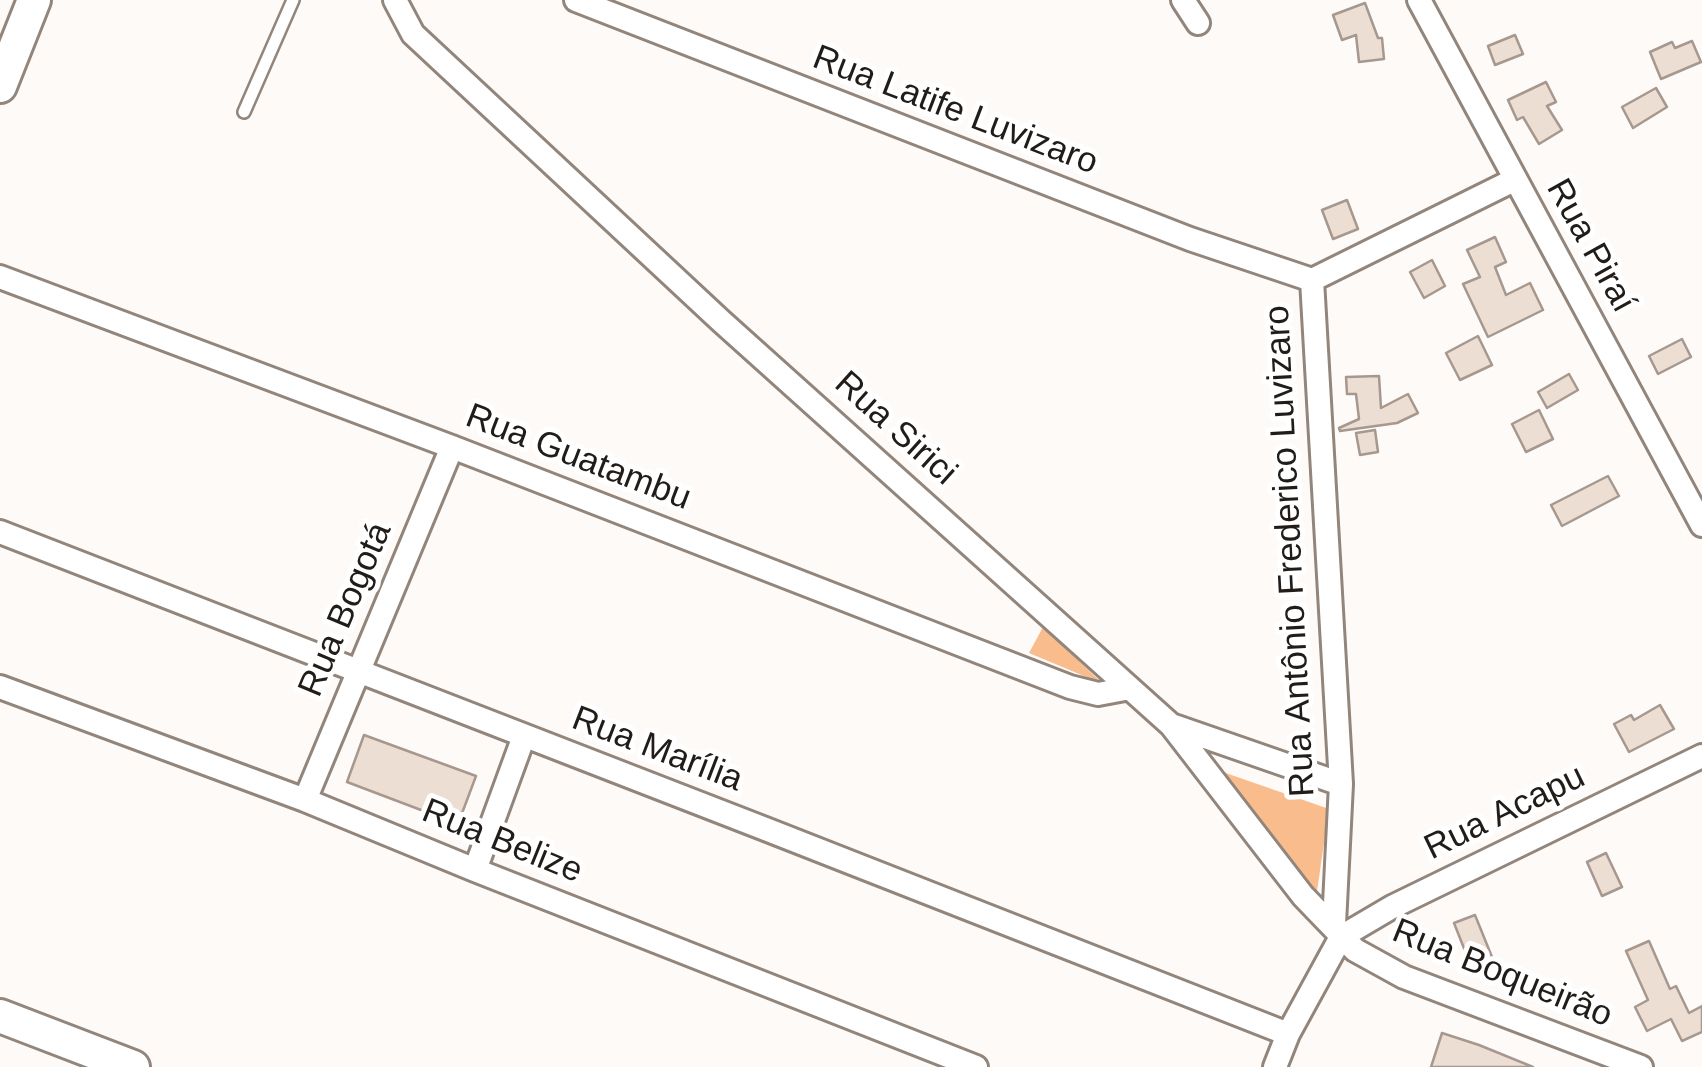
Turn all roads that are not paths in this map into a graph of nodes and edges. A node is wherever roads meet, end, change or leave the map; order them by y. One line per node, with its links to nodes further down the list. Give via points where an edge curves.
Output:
1 (34, 0): 8 (street)
2 (293, 0): 9 (lane)
3 (395, 0): 18 (street, Rua Sirici, via 414,34)
4 (576, 0): 12 (street, Rua Latife Luvizaro, via 1190,239)
5 (1182, 0): 7 (street)
6 (1419, 0): 10 (street, Rua Piraí)
7 (1198, 24)
8 (0, 86)
9 (244, 112)
10 (1514, 180): 12 (street, Rua Antônio Frederico Luvizaro); 14 (street, Rua Piraí)
11 (0, 277): 13 (street, Rua Guatambu)
12 (1312, 280): 22 (street, Rua Antônio Frederico Luvizaro)
13 (452, 447): 16 (street, Rua Bogotá); 18 (street, Rua Guatambu, via 1070,687 1098,694)
14 (1702, 525)
15 (0, 532): 16 (street, Rua Marília)
16 (358, 673): 20 (street, Rua Marília); 23 (street, Rua Bogotá)
17 (0, 687): 23 (street, Rua Belize)
18 (1130, 688): 19 (street, Rua Sirici)
19 (1171, 725): 22 (street); 25 (street, Rua Sirici, via 1303,896)
20 (524, 736): 24 (street); 27 (street, Rua Marília)
21 (1702, 756): 25 (street, Rua Acapu)
22 (1341, 784): 25 (street, Rua Antônio Frederico Luvizaro)
23 (305, 800): 24 (street, Rua Belize)
24 (475, 870): 30 (street, Rua Belize)
25 (1337, 930): 27 (street); 28 (street, Rua Boqueirão, via 1376,964)
26 (0, 1016): 29 (street)
27 (1288, 1034): 31 (street)
28 (1586, 1057): 32 (street, Rua Boqueirão)
29 (133, 1067)
30 (976, 1067)
31 (1275, 1067)
32 (1641, 1067)

